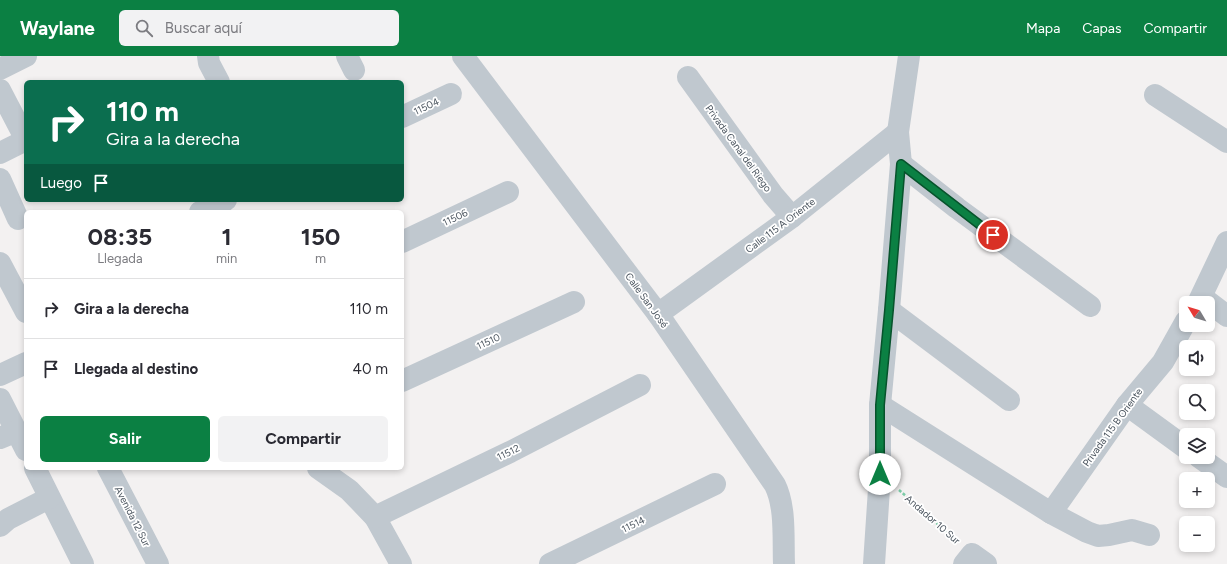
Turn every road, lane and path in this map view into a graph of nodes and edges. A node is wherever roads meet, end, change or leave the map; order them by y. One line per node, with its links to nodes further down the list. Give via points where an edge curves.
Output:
1 (26, 56): 5 (street)
2 (208, 56): 7 (street, via 208,63)
3 (463, 56): 33 (street, Calle San José)
4 (909, 56): 12 (street)
5 (0, 69)
6 (688, 77): 22 (street, Privada Canal del Riego, via 772,195)
7 (218, 80)
8 (0, 90): 13 (street)
9 (451, 94): 11 (street, 11504)
10 (1155, 95): 15 (street)
11 (404, 116)
12 (898, 132): 17 (street); 22 (street, Calle 115 A Oriente)
13 (24, 136)
14 (24, 141): 16 (street)
15 (1227, 142)
16 (0, 153)
17 (901, 164): 30 (street); 32 (street)
18 (0, 179): 23 (street)
19 (508, 192): 24 (street, 11506)
20 (222, 202): 21 (street)
21 (204, 210)
22 (792, 217): 33 (street, Calle 115 A Oriente)
23 (18, 219)
24 (404, 241)
25 (1227, 242): 27 (street)
26 (0, 263): 28 (street)
27 (1202, 296)
28 (23, 301)
29 (574, 302): 38 (street, 11510)
30 (1090, 306)
31 (1215, 309): 34 (street)
32 (889, 310): 41 (street); 42 (street)
33 (658, 314): 63 (street, Calle San José, via 775,485 781,505)
34 (1227, 316)
35 (1180, 332): 43 (street, Privada 115 B Oriente, via 1163,362)
36 (24, 364): 37 (street)
37 (0, 375)
38 (404, 380)
39 (640, 385): 55 (street, 11512, via 510,452)
40 (0, 398): 44 (street)
41 (1009, 400)
42 (880, 405): 50 (street); 54 (street)
43 (1127, 405): 45 (street); 54 (street, Privada 115 B Oriente)
44 (14, 440)
45 (1179, 443)
46 (1209, 464): 51 (street)
47 (36, 470): 53 (street)
48 (109, 470): 60 (street, Avenida 12 Sur)
49 (321, 470): 55 (street, via 349,490)
50 (880, 474): 58 (path, Andador 10 Sur); 64 (street)
51 (1227, 477)
52 (715, 484): 62 (street, 11514)
53 (49, 498): 56 (street); 59 (street)
54 (1051, 513): 57 (street, via 1098,536 1132,530)
55 (375, 517): 61 (street)
56 (0, 526)
57 (1149, 535)
58 (974, 561)
59 (83, 564)
60 (158, 564)
61 (401, 564)
62 (550, 564)
63 (784, 564)
64 (874, 564)

